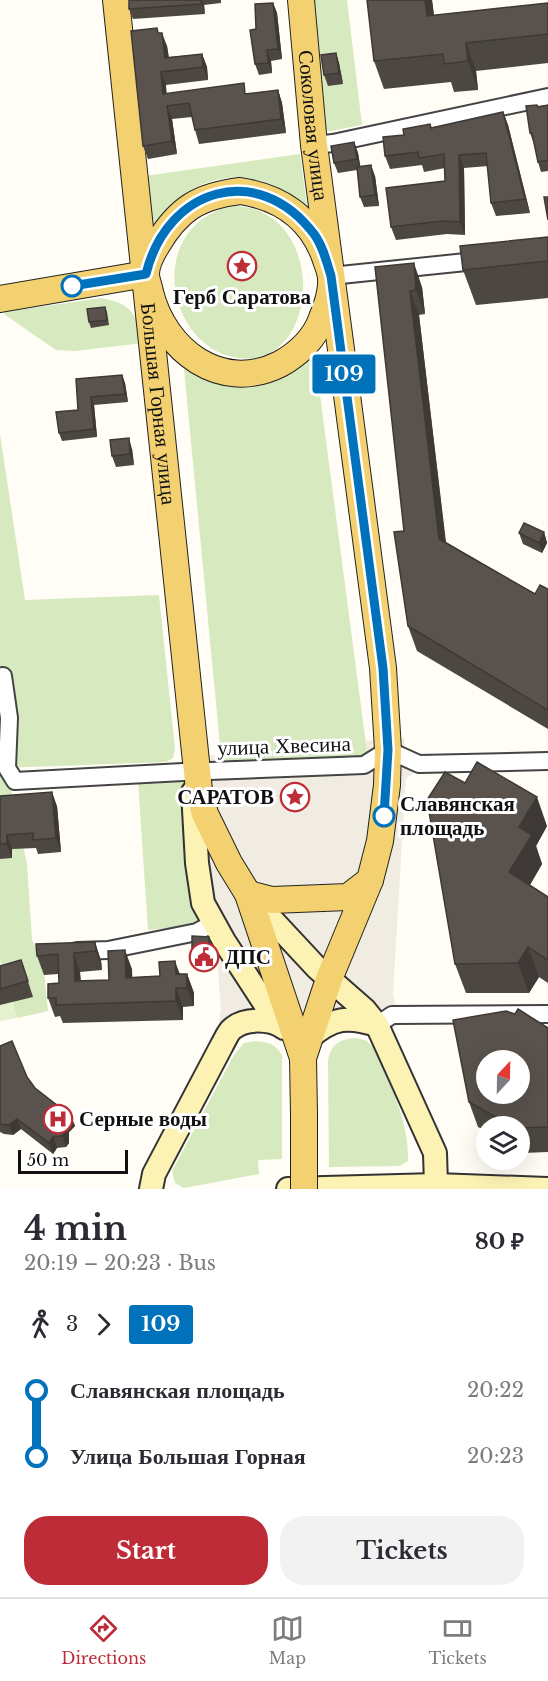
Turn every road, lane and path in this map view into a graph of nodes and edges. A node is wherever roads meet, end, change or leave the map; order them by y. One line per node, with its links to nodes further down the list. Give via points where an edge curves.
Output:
1 (116, 0): 6 (main road, Большая Горная улица)
2 (301, 0): 4 (main road, Соколовая улица)
3 (548, 97): 4 (street)
4 (314, 145): 7 (main road, Соколовая улица)
5 (502, 258): 7 (street)
6 (139, 275): 7 (main road, via 175,218 200,200 240,191 270,198 294,212 315,235); 7 (main road, via 161,323 182,349 218,371 250,374 291,358 309,340 321,322); 8 (main road); 12 (main road, Большая Горная улица)
7 (331, 276): 10 (main road, Соколовая улица, via 383,668)
8 (0, 298)
9 (3, 676): 12 (street, улица Хвесина, via 9,718 7,768 15,781)
10 (388, 750): 11 (street, via 419,764); 12 (street, улица Хвесина, via 364,765); 13 (main road, via 384,816)
11 (548, 761)
12 (194, 772): 14 (main road, via 205,813); 15 (street, via 197,863 203,903)
13 (370, 880): 14 (main road, via 348,897 272,900); 17 (main road)
14 (248, 894): 17 (street); 20 (main road)
15 (213, 922): 16 (street, via 197,932 108,950); 20 (street)
16 (67, 952)
17 (329, 979): 19 (street); 20 (main road)
18 (548, 1014): 19 (street, via 392,1015)
19 (377, 1025): 20 (street, via 342,1019); 21 (street, via 435,1153)
20 (296, 1039): 22 (street, via 261,1021 233,1028 154,1174); 24 (main road, bridge, via 304,1114)
21 (436, 1185): 23 (street); 25 (street)
22 (151, 1189)
23 (288, 1189)
24 (304, 1189)
25 (548, 1189)

